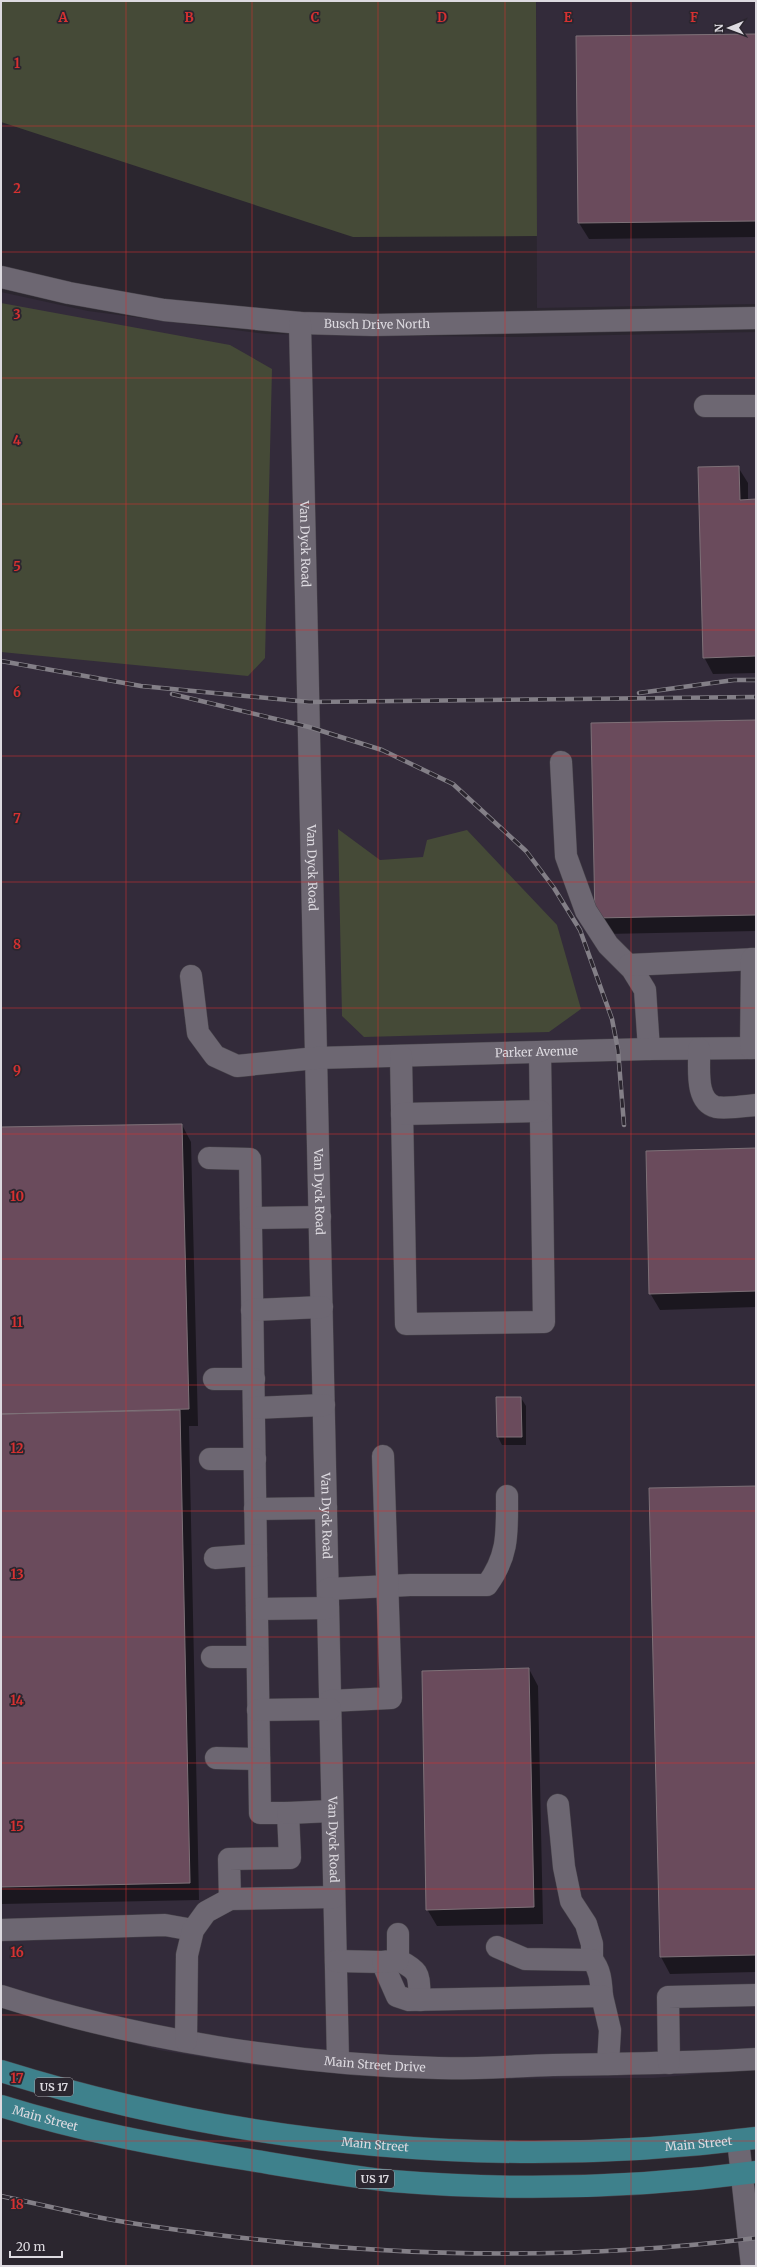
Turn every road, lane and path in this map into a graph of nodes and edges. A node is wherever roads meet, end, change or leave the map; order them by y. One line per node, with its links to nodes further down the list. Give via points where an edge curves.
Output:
1 (1, 277): 3 (street, Busch Drive North, via 69,293 164,310)
2 (756, 318): 3 (street, Busch Drive North, via 373,325)
3 (300, 323): 15 (street, Van Dyck Road)
4 (705, 406): 5 (street)
5 (756, 406)
6 (561, 762): 8 (street, via 566,856 586,911 608,945)
7 (754, 959): 8 (street); 10 (street)
8 (629, 965): 11 (street, via 645,990)
9 (191, 976): 15 (street, Parker Avenue, via 198,1033 215,1056 237,1066)
10 (754, 1048): 12 (street, Parker Avenue)
11 (650, 1049): 12 (street, Parker Avenue); 13 (street, Parker Avenue)
12 (699, 1049): 16 (street, via 700,1089 705,1100 716,1107)
13 (540, 1053): 14 (street, Parker Avenue); 17 (street)
14 (402, 1056): 15 (street, Parker Avenue); 18 (street)
15 (316, 1058): 20 (street, Van Dyck Road)
16 (756, 1106)
17 (540, 1111): 18 (street); 18 (street, via 544,1322 406,1324)
18 (402, 1114)
19 (209, 1158): 21 (street, via 250,1159)
20 (320, 1217): 21 (street); 22 (street, Van Dyck Road)
21 (251, 1218): 23 (street)
22 (322, 1308): 23 (street); 26 (street, Van Dyck Road)
23 (252, 1310): 25 (street)
24 (214, 1379): 25 (street)
25 (254, 1379): 27 (street)
26 (324, 1405): 27 (street); 32 (street, Van Dyck Road)
27 (254, 1408): 29 (street)
28 (383, 1456): 36 (street)
29 (255, 1459): 30 (street); 33 (street)
30 (210, 1460)
31 (507, 1496): 36 (street, via 507,1542 498,1569 487,1585)
32 (326, 1508): 33 (street); 37 (street, Van Dyck Road)
33 (255, 1510): 34 (street)
34 (256, 1555): 35 (street); 38 (street)
35 (215, 1558)
36 (387, 1586): 37 (street); 41 (street, via 391,1698)
37 (328, 1599): 38 (street); 41 (street, Van Dyck Road)
38 (257, 1609): 40 (street)
39 (212, 1657): 40 (street)
40 (257, 1657): 42 (street)
41 (330, 1705): 42 (street); 46 (street, Van Dyck Road)
42 (258, 1710): 44 (street)
43 (216, 1758): 44 (street)
44 (259, 1759): 47 (street, via 260,1813)
45 (558, 1804): 54 (street, via 564,1867 571,1901 586,1924 592,1944)
46 (332, 1811): 47 (street); 48 (street, Van Dyck Road)
47 (288, 1813): 49 (street, via 290,1858 229,1859)
48 (334, 1897): 49 (street); 55 (street, Van Dyck Road)
49 (230, 1899): 51 (street, via 206,1912)
50 (1, 1930): 51 (street, via 165,1925)
51 (193, 1930): 60 (street, via 186,1955)
52 (398, 1934): 56 (street)
53 (497, 1947): 54 (street, via 525,1959)
54 (592, 1960): 59 (street, via 600,1974)
55 (336, 1961): 56 (street); 62 (street, Van Dyck Road)
56 (390, 1961): 59 (street, via 397,1996 409,2000)
57 (756, 1995): 63 (street, via 668,1997)
58 (1, 1996): 60 (street, Main Street Drive, via 95,2021)
59 (602, 1996): 64 (street, via 610,2030)
60 (186, 2041): 62 (street, Main Street Drive, via 288,2057)
61 (756, 2059): 63 (street, Main Street Drive)
62 (338, 2061): 64 (street, Main Street Drive, via 439,2068)
63 (669, 2063): 64 (street, Main Street Drive)
64 (608, 2064)
65 (1, 2071): 67 (main road, Main Street / US 17, via 100,2099 208,2122 383,2147 568,2152 632,2150)
66 (1, 2106): 68 (main road, Main Street / US 17, via 97,2132 176,2148 392,2181 533,2188 649,2183)
67 (747, 2139): 68 (street)
68 (748, 2173): 69 (street)
69 (752, 2266)

